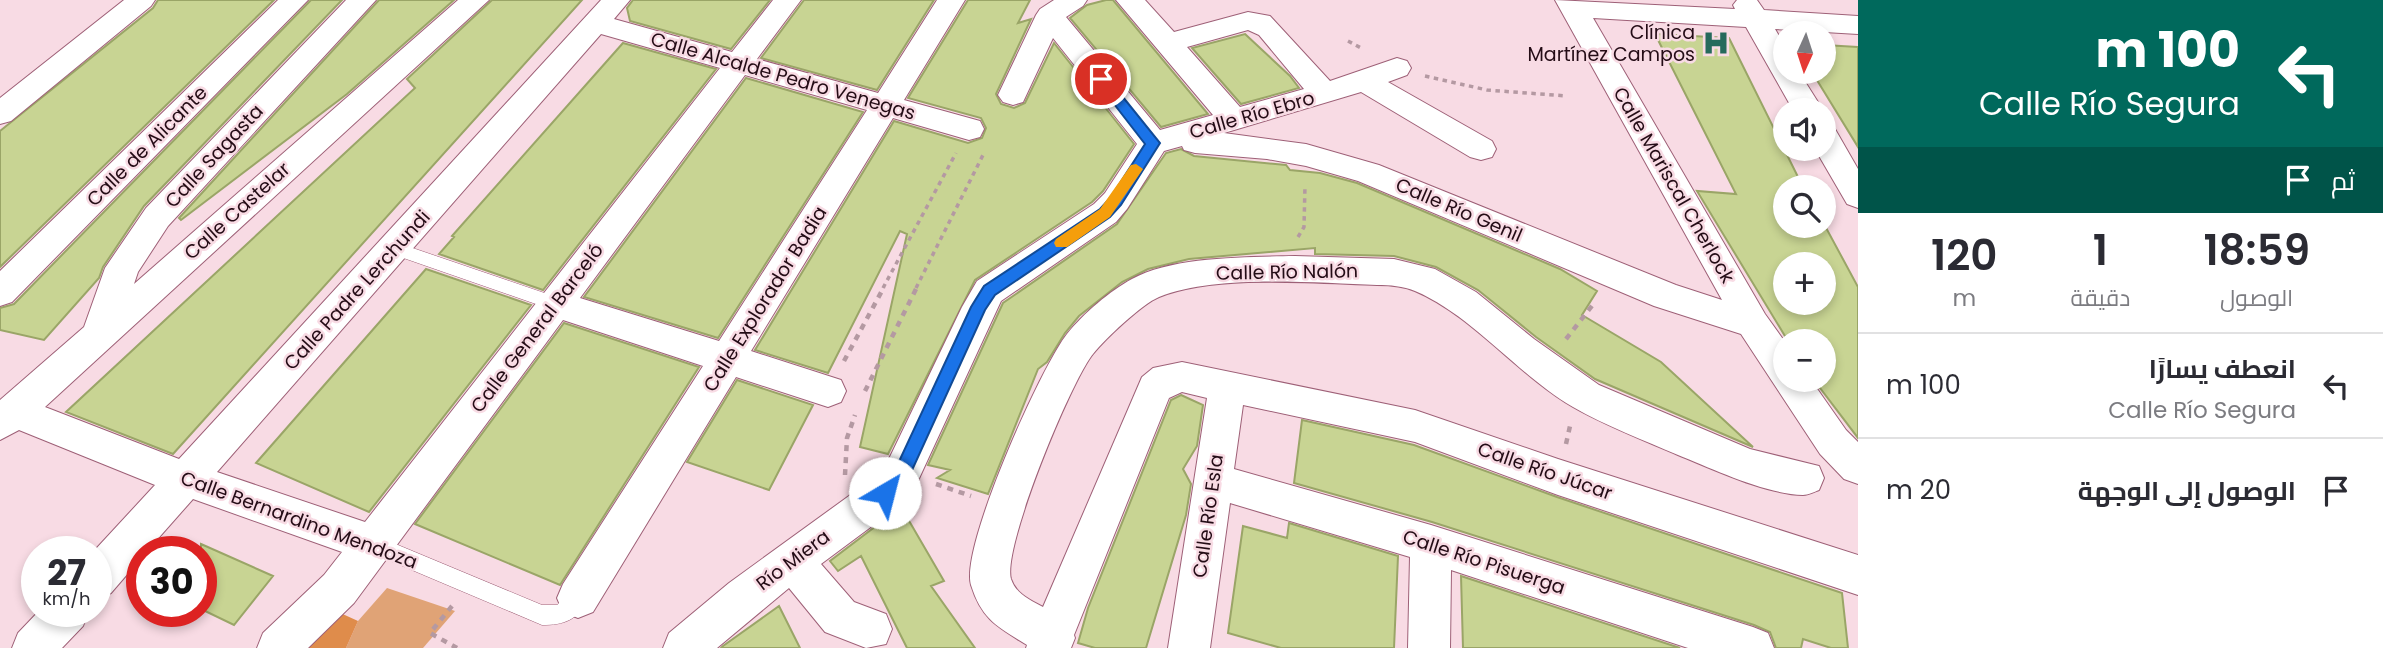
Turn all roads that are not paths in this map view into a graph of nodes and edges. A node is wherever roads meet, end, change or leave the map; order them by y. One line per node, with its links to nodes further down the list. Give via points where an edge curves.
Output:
1 (141, 0): 21 (street)
2 (294, 0): 29 (street, Calle de Alicante)
3 (362, 0): 32 (street, Calle Sagasta, via 149,227 122,268)
4 (475, 0): 32 (street, Calle Castelar)
5 (787, 0): 15 (street, Calle General Barceló)
6 (951, 0): 20 (street, Calle Explorador Badia)
7 (1130, 0): 13 (street)
8 (1571, 4): 10 (street); 31 (street, Calle Mariscal Cherlock)
9 (1061, 8): 18 (street); 24 (street)
10 (1749, 10): 12 (street); 14 (street)
11 (606, 11): 15 (street, Calle Alcalde Pedro Venegas); 28 (street, Calle Padre Lerchundi)
12 (1858, 25)
13 (1168, 43): 19 (street, via 1260,22); 22 (street)
14 (1773, 51)
15 (739, 63): 20 (street, Calle Alcalde Pedro Venegas); 30 (street, Calle General Barceló)
16 (1397, 68): 17 (street, Calle Río Ebro)
17 (1363, 80): 19 (street, Calle Río Ebro); 25 (street)
18 (1013, 94)
19 (1324, 94): 22 (street, Calle Río Ebro)
20 (886, 106): 23 (street, Calle Alcalde Pedro Venegas); 34 (street, Calle Explorador Badia)
21 (0, 114)
22 (1235, 121): 24 (street, Calle Río Ebro)
23 (969, 130)
24 (1153, 143): 31 (street, Calle Río Genil, via 1229,143 1306,155 1378,176 1653,291); 46 (street, Río Miera, via 1105,213 989,291 902,474 885,493)
25 (1481, 149)
26 (1836, 158): 27 (street)
27 (1858, 196)
28 (395, 248): 30 (lane); 40 (street, Calle Padre Lerchundi)
29 (0, 292)
30 (556, 304): 34 (street); 43 (street, Calle General Barceló)
31 (1753, 324): 33 (street, Calle Mariscal Cherlock)
32 (100, 333): 38 (street, Calle Castelar)
33 (1773, 353)
34 (727, 360): 37 (street); 48 (street, Calle Explorador Badia)
35 (1227, 385): 42 (street, Calle Río Esla); 47 (street, Calle Río Júcar, via 1415,426); 52 (street, Calle Río Júcar, via 1182,377 1166,379 1155,388)
36 (1799, 392): 39 (street, via 1833,442)
37 (849, 399)
38 (7, 417): 40 (street, Calle Bernardino Mendoza)
39 (1858, 467)
40 (186, 478): 43 (street, Calle Bernardino Mendoza); 45 (street, Calle Padre Lerchundi)
41 (1805, 478): 52 (street, Calle Río Nalón, via 1748,466 1586,396 1464,302 1423,279 1394,272 1295,269 1185,276 1145,288 1079,345 1060,375 1006,507 990,564 991,583 1005,608)
42 (1213, 481): 44 (street, Calle Río Pisuerga); 57 (street, Calle Río Esla)
43 (374, 544): 48 (lane, Calle Bernardino Mendoza, via 542,615 562,615); 55 (street, Calle General Barceló, via 339,589)
44 (1431, 544): 58 (street); 59 (street, Calle Río Pisuerga)
45 (112, 561)
46 (791, 561): 51 (street, via 840,617); 56 (street, Río Miera)
47 (1857, 583)
48 (578, 598)
49 (54, 627): 53 (street)
50 (65, 627): 54 (street)
51 (871, 629)
52 (1051, 643)
53 (33, 648)
54 (58, 648)
55 (278, 648)
56 (684, 648)
57 (1189, 648)
58 (1429, 648)
59 (1753, 648)

